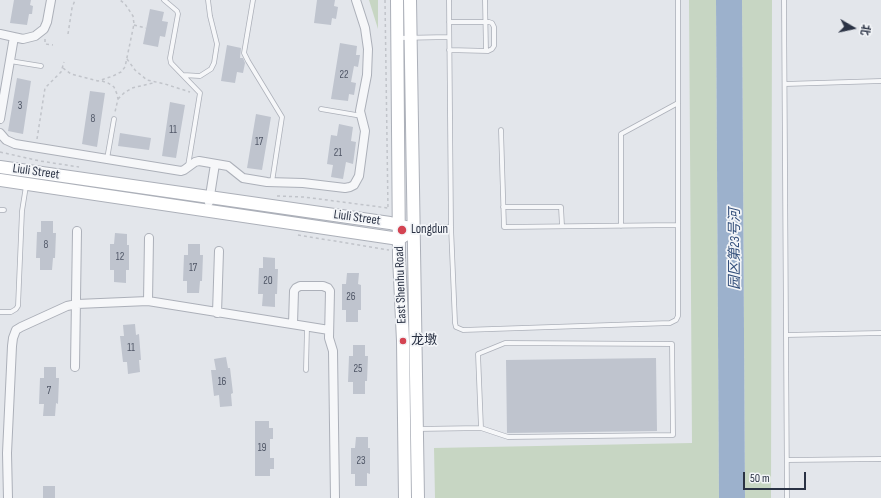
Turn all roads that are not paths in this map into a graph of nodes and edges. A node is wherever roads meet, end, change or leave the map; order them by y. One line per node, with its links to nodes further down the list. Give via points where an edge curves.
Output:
1 (51, 0): 16 (street, via 44,29 28,39)
2 (164, 0): 23 (lane, via 178,14 170,58 171,63)
3 (208, 0): 23 (lane, via 216,36 214,62 211,69 200,76)
4 (253, 0): 38 (lane, via 244,53 282,117)
5 (356, 0): 28 (street, via 365,28 368,50 361,104)
6 (397, 0): 17 (main road, East Shenhu Road)
7 (410, 0): 18 (main road, East Shenhu Road)
8 (449, 0): 12 (lane)
9 (486, 0): 13 (lane)
10 (678, 0): 26 (lane)
11 (784, 0): 25 (lane)
12 (449, 22): 13 (lane); 15 (lane)
13 (485, 22): 20 (lane); 20 (lane, via 494,26 494,46)
14 (0, 34): 16 (street)
15 (449, 37): 18 (lane); 19 (lane)
16 (14, 38): 21 (street)
17 (398, 38): 18 (lane); 43 (main road, East Shenhu Road)
18 (411, 38): 48 (main road, East Shenhu Road)
19 (449, 50): 20 (lane); 47 (lane)
20 (486, 51)
21 (10, 61): 22 (lane); 29 (street)
22 (41, 66)
23 (182, 75): 36 (lane, via 200,93)
24 (881, 82): 25 (lane)
25 (785, 84): 61 (lane)
26 (678, 103): 44 (lane); 46 (lane, via 621,134)
27 (320, 110): 28 (lane)
28 (362, 116): 38 (street, via 365,131 363,153 360,176 354,185 344,188)
29 (0, 119)
30 (114, 119): 33 (lane)
31 (502, 130): 41 (lane)
32 (0, 133): 33 (street, via 10,142)
33 (107, 159): 36 (street, via 181,171)
34 (215, 164): 36 (street, via 199,161); 38 (street, via 228,166 243,178); 40 (street)
35 (0, 166): 40 (main road, Liuli Street)
36 (188, 168)
37 (0, 180): 39 (main road, Liuli Street)
38 (272, 182)
39 (27, 184): 42 (main road, Liuli Street); 55 (lane, via 22,212 18,306 11,312)
40 (209, 197): 42 (street); 43 (main road, Liuli Street)
41 (503, 207): 45 (lane, via 561,207); 45 (lane, via 504,227)
42 (207, 211): 51 (main road, Liuli Street)
43 (399, 224): 48 (main road, Liuli Street); 51 (main road, East Shenhu Road)
44 (678, 225): 46 (lane); 47 (lane, via 678,316 674,322 463,330 456,327 455,323)
45 (562, 226): 46 (lane)
46 (621, 226)
47 (451, 227): 48 (lane, via 432,226)
48 (414, 229): 51 (main road); 65 (main road, East Shenhu Road)
49 (77, 231): 54 (street)
50 (149, 238): 53 (street)
51 (399, 239): 72 (main road, East Shenhu Road)
52 (218, 251): 56 (street)
53 (148, 301): 54 (street); 56 (street)
54 (76, 304): 62 (street); 66 (street, via 58,309 16,330 12,346)
55 (0, 312)
56 (217, 313): 57 (street)
57 (293, 324): 58 (street); 59 (street, via 296,288 323,286 330,291)
58 (307, 326): 59 (street); 63 (lane)
59 (329, 330): 71 (street, via 333,351)
60 (881, 333): 61 (lane)
61 (786, 335): 69 (lane)
62 (75, 367)
63 (306, 370)
64 (481, 428): 64 (lane, via 508,437 673,434 672,344 505,343 478,354); 65 (lane)
65 (417, 429): 73 (main road, East Shenhu Road)
66 (4, 443): 67 (street)
67 (4, 453): 70 (street)
68 (881, 458): 69 (lane)
69 (787, 460): 74 (lane)
70 (8, 498)
71 (335, 498)
72 (405, 498)
73 (418, 498)
74 (787, 498)

